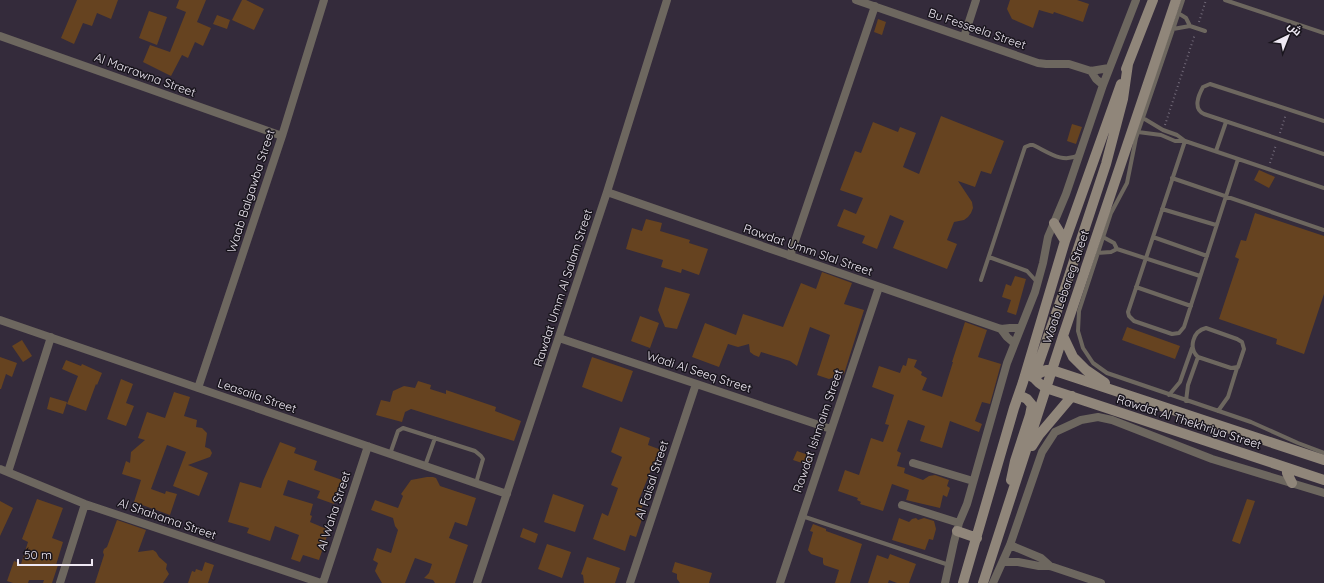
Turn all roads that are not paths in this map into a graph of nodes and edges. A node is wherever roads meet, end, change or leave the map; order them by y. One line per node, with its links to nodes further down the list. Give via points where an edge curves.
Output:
1 (324, 0): 28 (street, Waab Balgawba Street)
2 (667, 0): 36 (street, Rawdat Umm Al Salam Street)
3 (856, 0): 10 (street, Bu Fesseela Street)
4 (976, 0): 17 (street)
5 (1136, 0): 19 (street)
6 (1153, 0): 18 (street, Waab Lebareg Street)
7 (1176, 0): 60 (street, Waab Lebareg Street)
8 (1183, 0): 11 (lane)
9 (1225, 0): 15 (lane)
10 (875, 6): 17 (street, Bu Fesseela Street); 47 (street)
11 (1178, 13): 12 (lane, via 1186,18); 13 (lane)
12 (1190, 26): 13 (lane); 14 (lane)
13 (1173, 29): 22 (lane)
14 (1205, 31)
15 (1324, 33)
16 (0, 36): 28 (street, Al Marrawna Street)
17 (964, 38): 20 (street, Bu Fesseela Street, via 1038,62 1069,64)
18 (1128, 64): 44 (street, Waab Lebareg Street); 68 (street, via 1123,99 1106,164)
19 (1109, 68): 20 (street, Bu Fesseela Street); 21 (street)
20 (1090, 71): 21 (street)
21 (1102, 85): 32 (street)
22 (1143, 118): 25 (lane); 26 (lane)
23 (1324, 121): 24 (lane, via 1214,85 1206,85 1201,90 1197,104 1199,110)
24 (1226, 122): 30 (lane); 31 (lane)
25 (1163, 130): 27 (lane); 29 (lane)
26 (1138, 132): 27 (lane); 42 (lane, via 1127,183 1113,208)
27 (1161, 135): 29 (lane)
28 (282, 136): 71 (street, Waab Balgawba Street)
29 (1185, 141): 30 (lane); 34 (lane)
30 (1216, 152): 33 (lane)
31 (1324, 154)
32 (1079, 155): 39 (street); 49 (lane, via 1063,159 1033,145 1025,147)
33 (1238, 159): 35 (lane); 37 (lane)
34 (1172, 178): 37 (lane); 38 (lane)
35 (1324, 188)
36 (607, 192): 47 (street, Rawdat Umm Slal Street); 62 (street, Rawdat Umm Al Salam Street)
37 (1226, 196): 40 (lane); 41 (lane)
38 (1162, 209): 40 (lane); 43 (lane)
39 (1054, 223): 44 (street); 53 (street, via 1046,243)
40 (1216, 225): 48 (lane)
41 (1324, 230)
42 (1103, 237): 45 (lane, via 1114,243); 46 (lane)
43 (1153, 237): 48 (lane); 50 (lane)
44 (1065, 241): 70 (street, Waab Lebareg Street)
45 (1117, 248): 46 (lane, via 1111,252); 50 (lane)
46 (1098, 253): 75 (lane, via 1079,311 1078,331 1083,348 1093,363 1107,373)
47 (790, 256): 54 (street, Rawdat Umm Slal Street)
48 (1207, 256): 51 (lane)
49 (989, 257): 52 (lane); 53 (lane, via 1027,271)
50 (1146, 257): 51 (lane); 55 (lane)
51 (1200, 276): 56 (lane)
52 (981, 280)
53 (1037, 282): 58 (street)
54 (879, 287): 59 (street, Rawdat Umm Slal Street); 79 (street, Rawdat Ishmaim Street)
55 (1136, 287): 56 (lane); 56 (lane, via 1128,312 1134,321 1172,334 1179,333)
56 (1191, 306)
57 (0, 320): 61 (street, Leasaila Street)
58 (1020, 328): 59 (street); 63 (street)
59 (1001, 329): 63 (street)
60 (1063, 336): 67 (street, Waab Lebareg Street); 73 (street, via 1073,357 1086,370)
61 (51, 337): 71 (street, Leasaila Street); 89 (street, Al Shahama Street)
62 (559, 338): 69 (street, Wadi Al Seeq Street); 95 (street, Rawdat Umm Al Salam Street)
63 (1014, 343): 91 (street)
64 (1192, 348): 65 (lane); 66 (lane, via 1197,333 1202,329 1236,339 1242,342 1244,349); 75 (lane, via 1180,382)
65 (1198, 357): 66 (lane, via 1231,368); 77 (lane, via 1188,385)
66 (1238, 367): 78 (lane, via 1228,397)
67 (1052, 370): 68 (street); 72 (street, Waab Lebareg Street); 73 (street, Rawdat Al Thekhriya Street)
68 (1036, 375): 70 (street); 72 (street, via 1035,379)
69 (696, 384): 79 (street, Wadi Al Seeq Street); 109 (street, Al Faisal Street)
70 (1022, 385): 74 (street, Waab Lebareg Street)
71 (198, 388): 81 (street, Leasaila Street)
72 (1046, 388): 76 (street, Rawdat Al Thekhriya Street); 84 (street, Waab Lebareg Street)
73 (1119, 392): 85 (street, Rawdat Al Thekhriya Street)
74 (1018, 395): 99 (street, via 1032,405 1015,461); 101 (street, Waab Lebareg Street)
75 (1169, 395): 77 (lane)
76 (1072, 396): 84 (street, via 1039,435); 88 (street, Rawdat Al Thekhriya Street)
77 (1186, 400): 78 (lane)
78 (1218, 411): 82 (lane, via 1257,424)
79 (831, 429): 98 (street, Rawdat Ishmaim Street)
80 (435, 438): 83 (lane, via 406,428 400,429); 87 (lane); 92 (lane, via 481,456 482,463)
81 (368, 446): 83 (street, Leasaila Street); 107 (street, Al Waha Street)
82 (1324, 453)
83 (390, 454): 87 (street, Leasaila Street)
84 (1023, 459): 99 (street, Waab Lebareg Street)
85 (1324, 460)
86 (913, 463): 91 (street)
87 (425, 466): 92 (street, Leasaila Street)
88 (1286, 468): 90 (street, Rawdat Al Thekhriya Street); 93 (street)
89 (4, 470): 96 (street, Al Shahama Street)
90 (1324, 480)
91 (973, 481): 100 (street)
92 (476, 483): 95 (street, Leasaila Street)
93 (1292, 483): 94 (street); 102 (street, via 1212,460 1112,420 1098,417 1081,420 1055,432 1042,452)
94 (1324, 493)
95 (507, 494): 108 (street, Rawdat Umm Al Salam Street)
96 (85, 504): 106 (street); 107 (street, Al Shahama Street)
97 (902, 505): 100 (street)
98 (802, 516): 104 (lane); 110 (street, Rawdat Ishmaim Street)
99 (1004, 519): 113 (street, Waab Lebareg Street)
100 (958, 527): 101 (street); 104 (street)
101 (978, 538): 112 (street, Waab Lebareg Street)
102 (1010, 545): 103 (street); 105 (street, via 1041,558)
103 (1003, 562): 105 (street); 114 (street)
104 (949, 565): 111 (street)
105 (1050, 566): 115 (street)
106 (60, 583)
107 (322, 583)
108 (477, 583)
109 (630, 583)
110 (780, 583)
111 (945, 583)
112 (963, 583)
113 (984, 583)
114 (993, 583)
115 (1101, 583)

